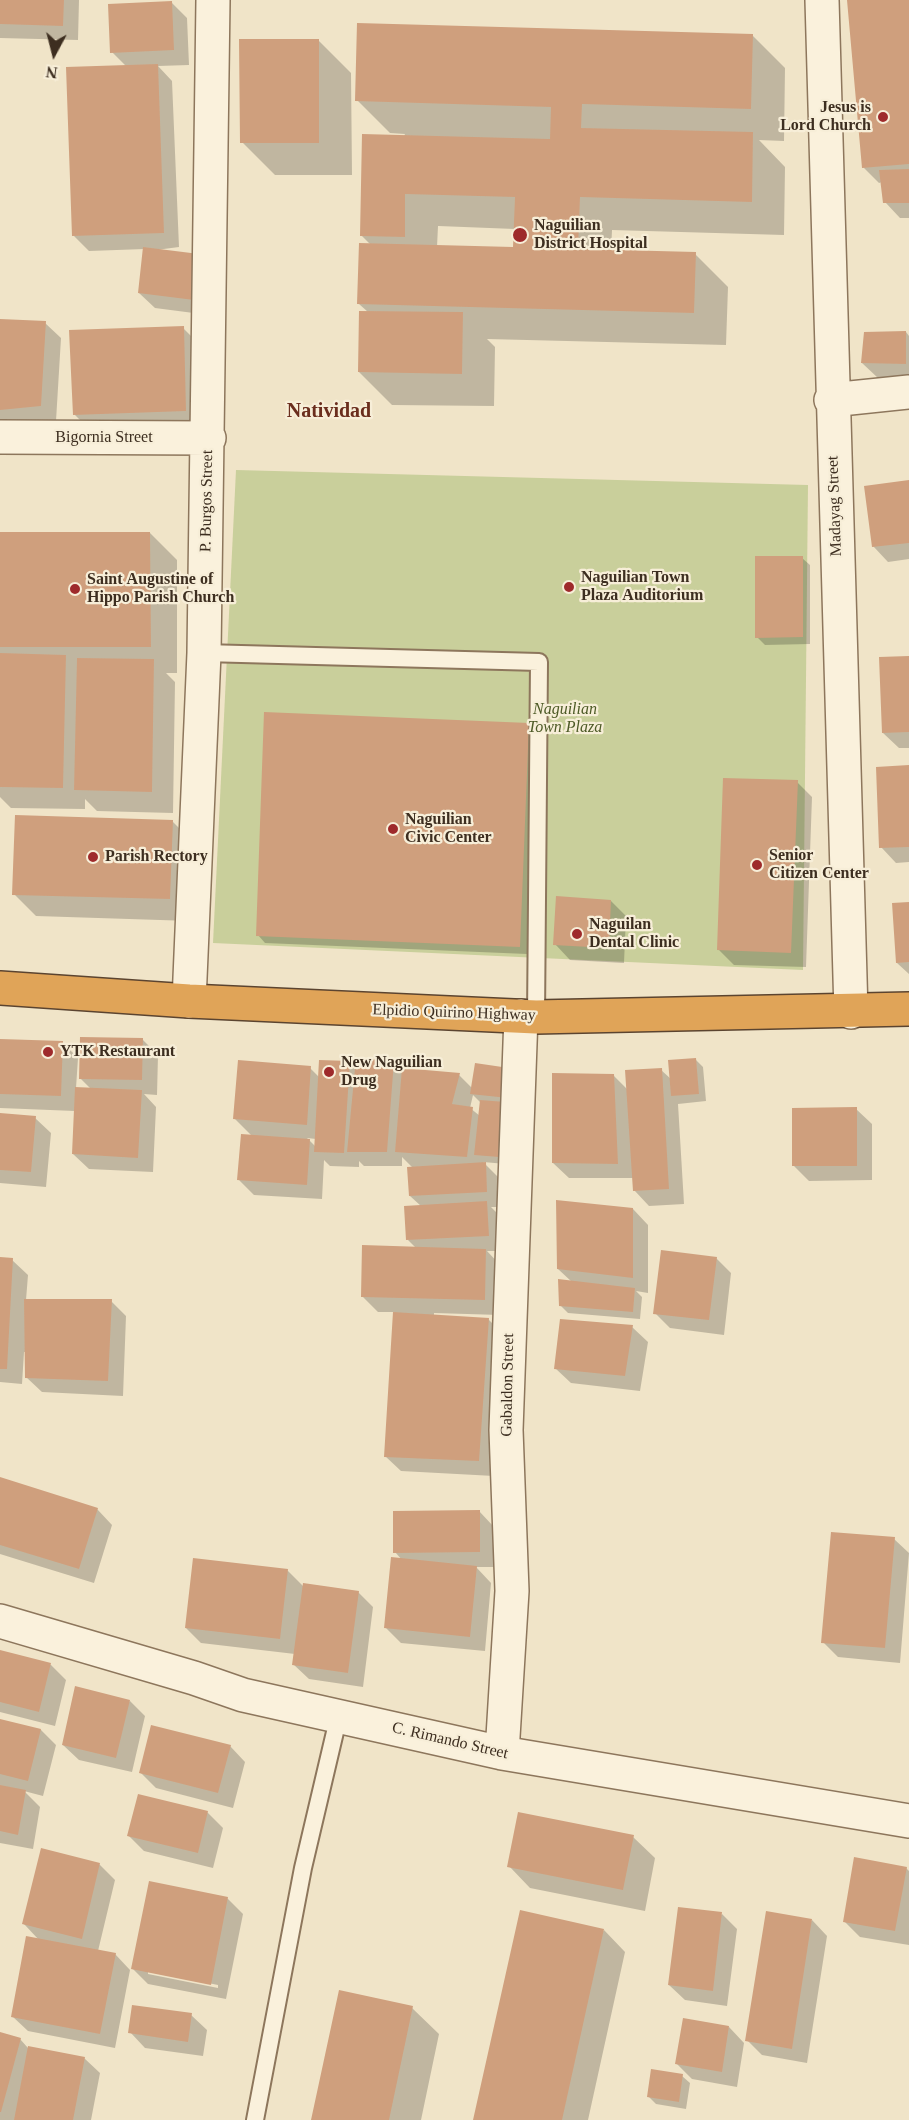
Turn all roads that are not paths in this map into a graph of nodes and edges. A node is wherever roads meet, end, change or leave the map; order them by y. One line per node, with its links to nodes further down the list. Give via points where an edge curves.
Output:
1 (213, 0): 6 (street, P. Burgos Street)
2 (822, 0): 4 (street, Madayag Street)
3 (909, 393): 4 (street)
4 (831, 400): 11 (street, Madayag Street)
5 (0, 437): 6 (street, Bigornia Street)
6 (209, 438): 7 (street, P. Burgos Street)
7 (204, 654): 9 (street, P. Burgos Street); 12 (lane, via 539,662)
8 (0, 988): 9 (highway, Elpidio Quirino Highway)
9 (189, 1001): 12 (highway, Elpidio Quirino Highway)
10 (909, 1009): 11 (highway, Elpidio Quirino Highway)
11 (851, 1012): 12 (highway, Elpidio Quirino Highway)
12 (529, 1016): 15 (street, Gabaldon Street, via 506,1430 512,1591)
13 (0, 1621): 14 (street, C. Rimando Street, via 243,1695)
14 (339, 1715): 15 (street, C. Rimando Street); 17 (lane, via 303,1868)
15 (502, 1753): 16 (street, C. Rimando Street)
16 (909, 1821)
17 (255, 2120)

